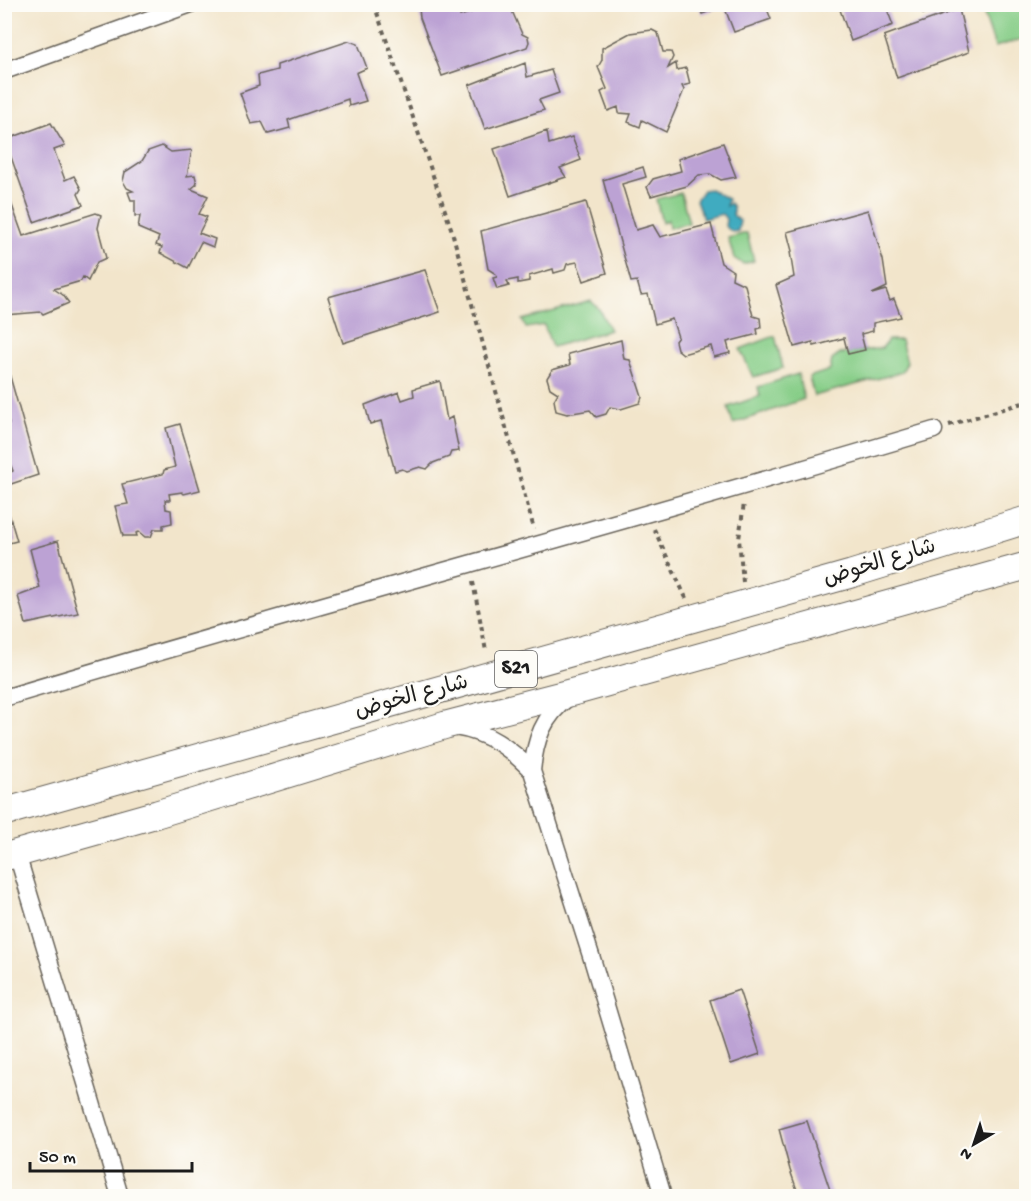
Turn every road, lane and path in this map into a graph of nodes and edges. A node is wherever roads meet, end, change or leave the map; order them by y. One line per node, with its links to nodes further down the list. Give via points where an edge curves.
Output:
1 (190, 4): 3 (street)
2 (374, 4): 9 (path, via 451,228)
3 (4, 71)
4 (1026, 402): 5 (path)
5 (934, 430): 6 (street)
6 (746, 485): 7 (street); 12 (path, via 739,539)
7 (647, 514): 9 (street); 13 (path)
8 (1026, 520): 12 (main road, شارع الخوض / S21)
9 (538, 546): 10 (street)
10 (470, 565): 14 (path); 16 (street, via 189,642)
11 (1026, 566): 15 (main road, شارع الخوض / S21)
12 (746, 604): 13 (main road, شارع الخوض / S21)
13 (695, 618): 14 (main road, شارع الخوض / S21)
14 (491, 676): 19 (main road, شارع الخوض / S21)
15 (577, 691): 17 (main road, شارع الخوض / S21); 18 (street, via 542,726)
16 (4, 699)
17 (446, 725): 18 (street, via 494,739); 20 (main road, شارع الخوض / S21)
18 (531, 771): 22 (street)
19 (4, 812)
20 (11, 855): 21 (street)
21 (120, 1197)
22 (663, 1197)

